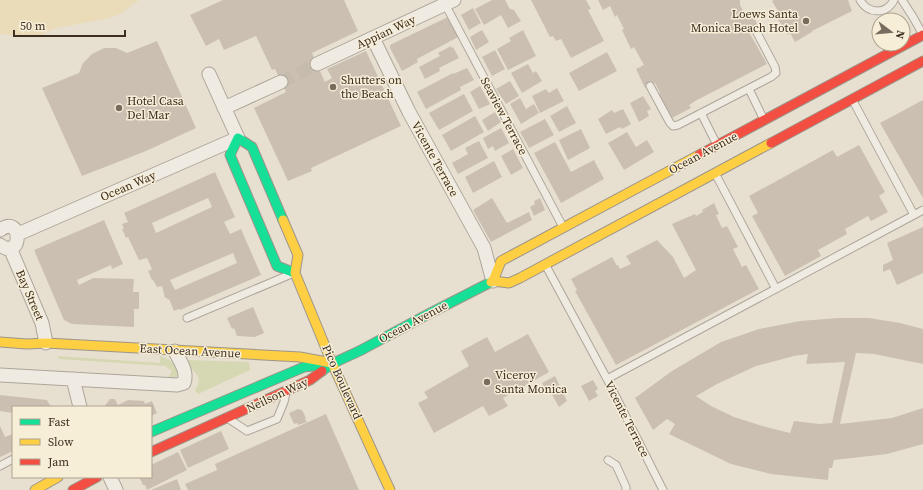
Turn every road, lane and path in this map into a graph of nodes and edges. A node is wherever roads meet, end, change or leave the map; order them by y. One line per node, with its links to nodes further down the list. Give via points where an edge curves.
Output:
1 (860, 0): 2 (lane, via 867,9 878,12 889,7)
2 (894, 0)
3 (902, 0): 6 (lane)
4 (450, 2): 7 (street, Appian Way); 25 (lane, Seaview Terrace)
5 (755, 29): 13 (lane, via 776,73)
6 (923, 35): 17 (main road, Ocean Avenue)
7 (372, 38): 9 (street, Appian Way); 31 (street, Vicente Terrace, via 409,112 484,248)
8 (923, 61): 14 (main road, Ocean Avenue)
9 (317, 64)
10 (209, 74): 15 (street, Pico Boulevard)
11 (281, 82): 15 (street)
12 (650, 86): 16 (lane, via 673,126)
13 (749, 89): 16 (lane); 17 (lane)
14 (852, 99): 20 (main road, Ocean Avenue); 23 (lane)
15 (224, 108): 18 (street, Pico Boulevard)
16 (701, 113): 19 (lane)
17 (764, 120): 19 (main road, Ocean Avenue)
18 (238, 138): 22 (main road, Pico Boulevard, via 252,147); 22 (main road, Pico Boulevard, via 230,155); 26 (street, Ocean Way)
19 (717, 145): 25 (main road, Ocean Avenue)
20 (715, 173): 29 (main road, Ocean Avenue); 32 (lane)
21 (923, 210): 23 (lane)
22 (267, 211): 30 (main road, Pico Boulevard, via 298,255); 30 (main road, Pico Boulevard, via 277,266)
23 (914, 215): 32 (lane)
24 (1, 228): 26 (street, via 14,228)
25 (564, 228): 28 (main road, Ocean Avenue)
26 (18, 234): 27 (street, Bay Street, via 14,246)
27 (5, 246): 35 (street, Bay Street, via 42,323)
28 (543, 247): 29 (main road); 31 (main road, Ocean Avenue, via 502,261)
29 (545, 264): 31 (main road, Ocean Avenue, via 509,283); 40 (lane, Vicente Terrace)
30 (295, 273): 33 (lane); 37 (main road, Pico Boulevard)
31 (494, 281): 37 (main road, Ocean Avenue)
32 (776, 289): 40 (lane)
33 (187, 318)
34 (0, 342): 35 (main road)
35 (46, 343): 36 (main road, East Ocean Avenue)
36 (175, 351): 37 (main road, East Ocean Avenue, via 300,357); 39 (street, via 186,372 184,383 177,385)
37 (332, 363): 41 (main road, Neilson Way, via 310,380); 44 (main road, Neilson Way, via 304,367); 55 (main road, Pico Boulevard)
38 (0, 375): 39 (street)
39 (73, 379): 42 (street)
40 (607, 379): 57 (lane, Vicente Terrace)
41 (286, 391): 43 (main road, Neilson Way); 43 (lane, via 277,419 247,431)
42 (80, 406)
43 (228, 418): 45 (main road, Neilson Way)
44 (152, 432)
45 (152, 452)
46 (12, 460): 48 (lane)
47 (608, 460): 56 (lane, via 616,465)
48 (0, 466)
49 (56, 478): 52 (main road)
50 (96, 478): 53 (main road)
51 (110, 478): 54 (street)
52 (35, 490)
53 (73, 490)
54 (116, 490)
55 (390, 490)
56 (626, 490)
57 (663, 490)

